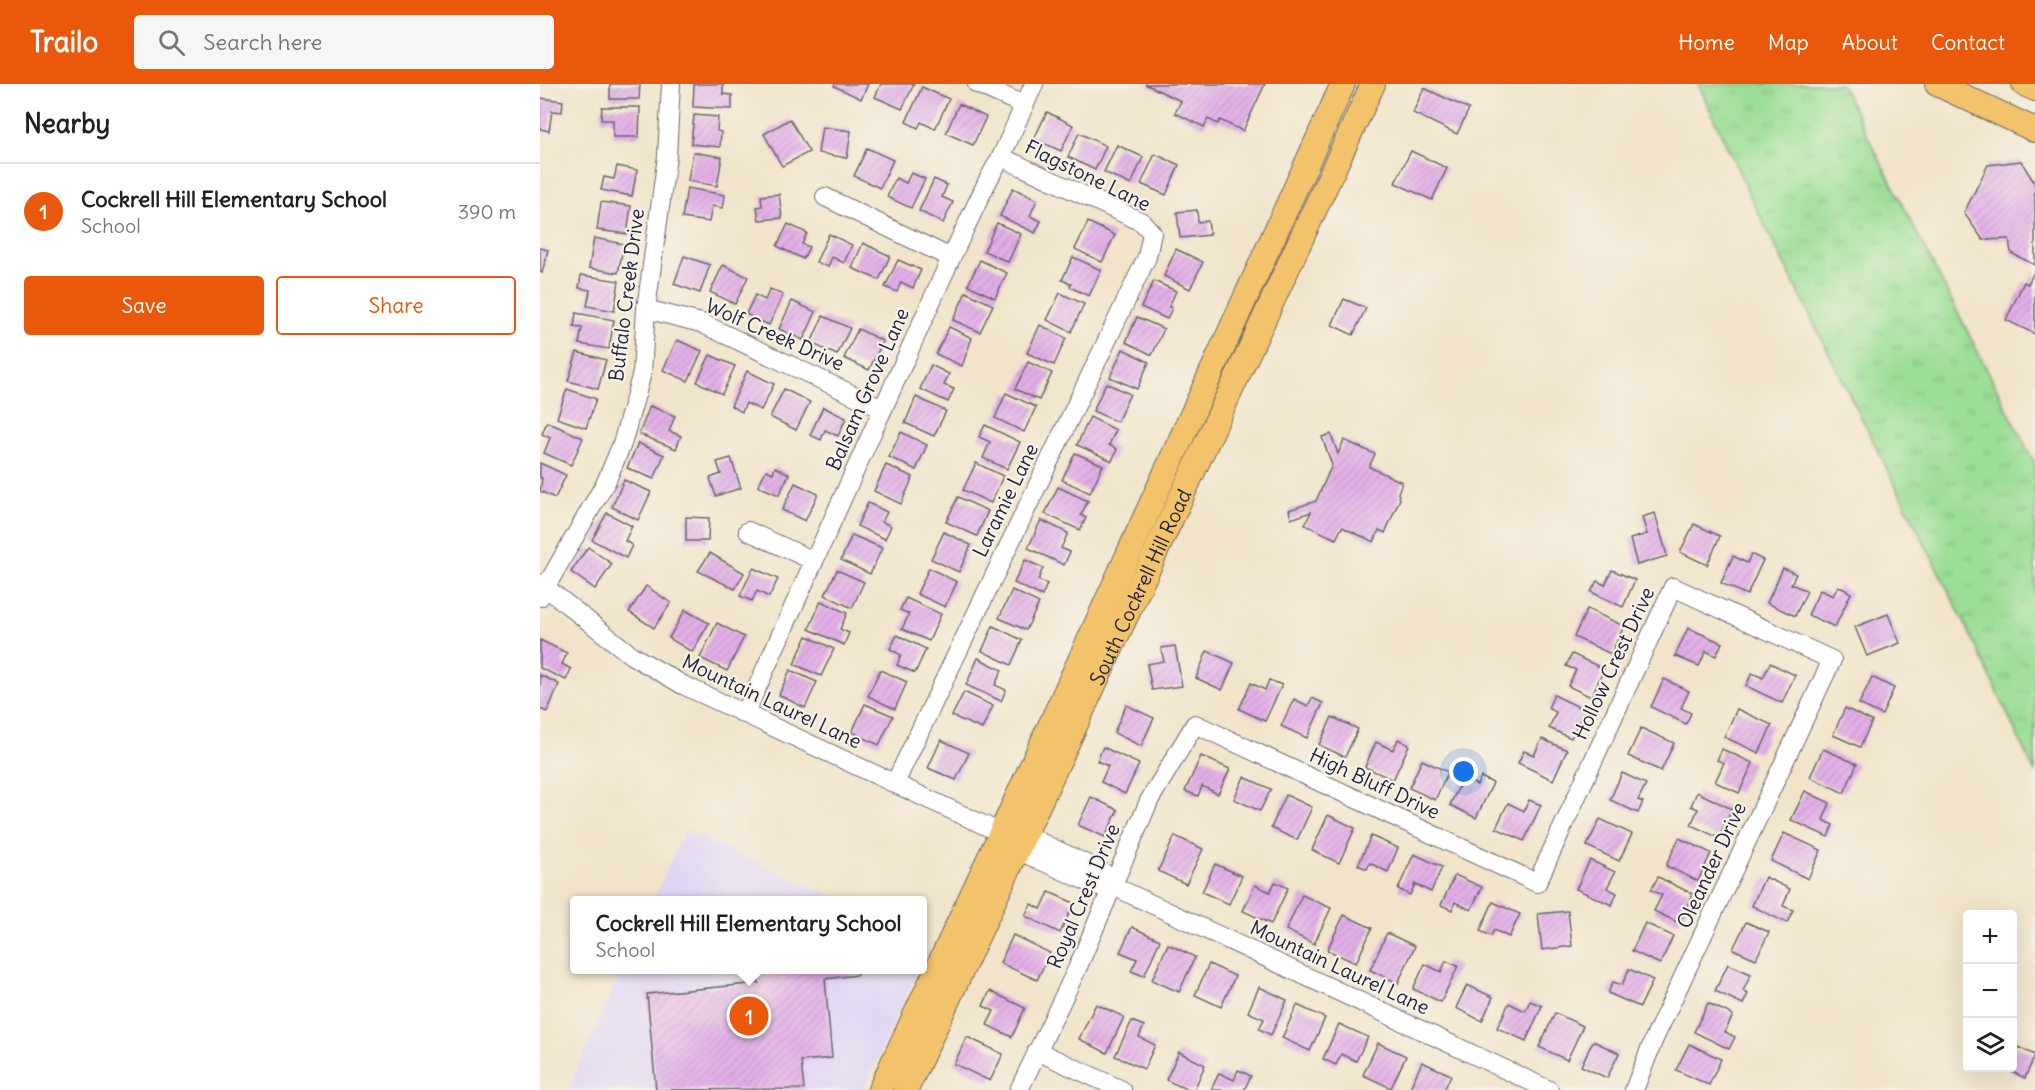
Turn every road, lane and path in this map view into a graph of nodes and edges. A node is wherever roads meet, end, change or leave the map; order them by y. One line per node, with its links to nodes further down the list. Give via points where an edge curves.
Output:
1 (670, 84): 15 (street, Buffalo Creek Drive, via 667,156)
2 (976, 84): 9 (street)
3 (1034, 84): 9 (street, Balsam Grove Lane)
4 (1343, 84): 24 (main road, South Cockrell Hill Road)
5 (1373, 84): 25 (main road, South Cockrell Hill Road)
6 (2024, 84): 8 (main road)
7 (1946, 86): 10 (main road)
8 (2035, 89)
9 (1024, 105): 11 (street, Balsam Grove Lane)
10 (2035, 130)
11 (1001, 157): 13 (street, Flagstone Lane, via 1142,222); 14 (street, Balsam Grove Lane)
12 (825, 197): 14 (street)
13 (1151, 235): 23 (street, Laramie Lane, via 1147,257)
14 (951, 258): 16 (street, Balsam Grove Lane)
15 (646, 309): 16 (street, Wolf Creek Drive, via 701,323); 19 (street, Buffalo Creek Drive, via 642,373 622,444 606,482)
16 (883, 408): 18 (street, Balsam Grove Lane)
17 (748, 531): 18 (street)
18 (814, 561): 21 (street, Balsam Grove Lane)
19 (542, 590): 21 (street, Mountain Laurel Lane, via 631,655)
20 (1832, 660): 26 (street, Hollow Crest Drive, via 1673,587); 34 (street, Oleander Drive, via 1654,1039)
21 (745, 714): 23 (street, Mountain Laurel Lane)
22 (1195, 724): 26 (street, High Bluff Drive); 27 (street, Royal Crest Drive, via 1149,801)
23 (895, 783): 24 (street, Mountain Laurel Lane)
24 (1001, 833): 25 (street, Mountain Laurel Lane); 29 (main road, South Cockrell Hill Road)
25 (1021, 842): 27 (street, Mountain Laurel Lane, via 1103,872); 30 (main road, South Cockrell Hill Road)
26 (1537, 883)
27 (1113, 886): 28 (street, Royal Crest Drive); 33 (street, Mountain Laurel Lane)
28 (1037, 1051): 31 (street, Royal Crest Drive); 32 (street)
29 (880, 1090)
30 (906, 1090)
31 (1019, 1090)
32 (1122, 1090)
33 (1549, 1090)
34 (1634, 1090)

